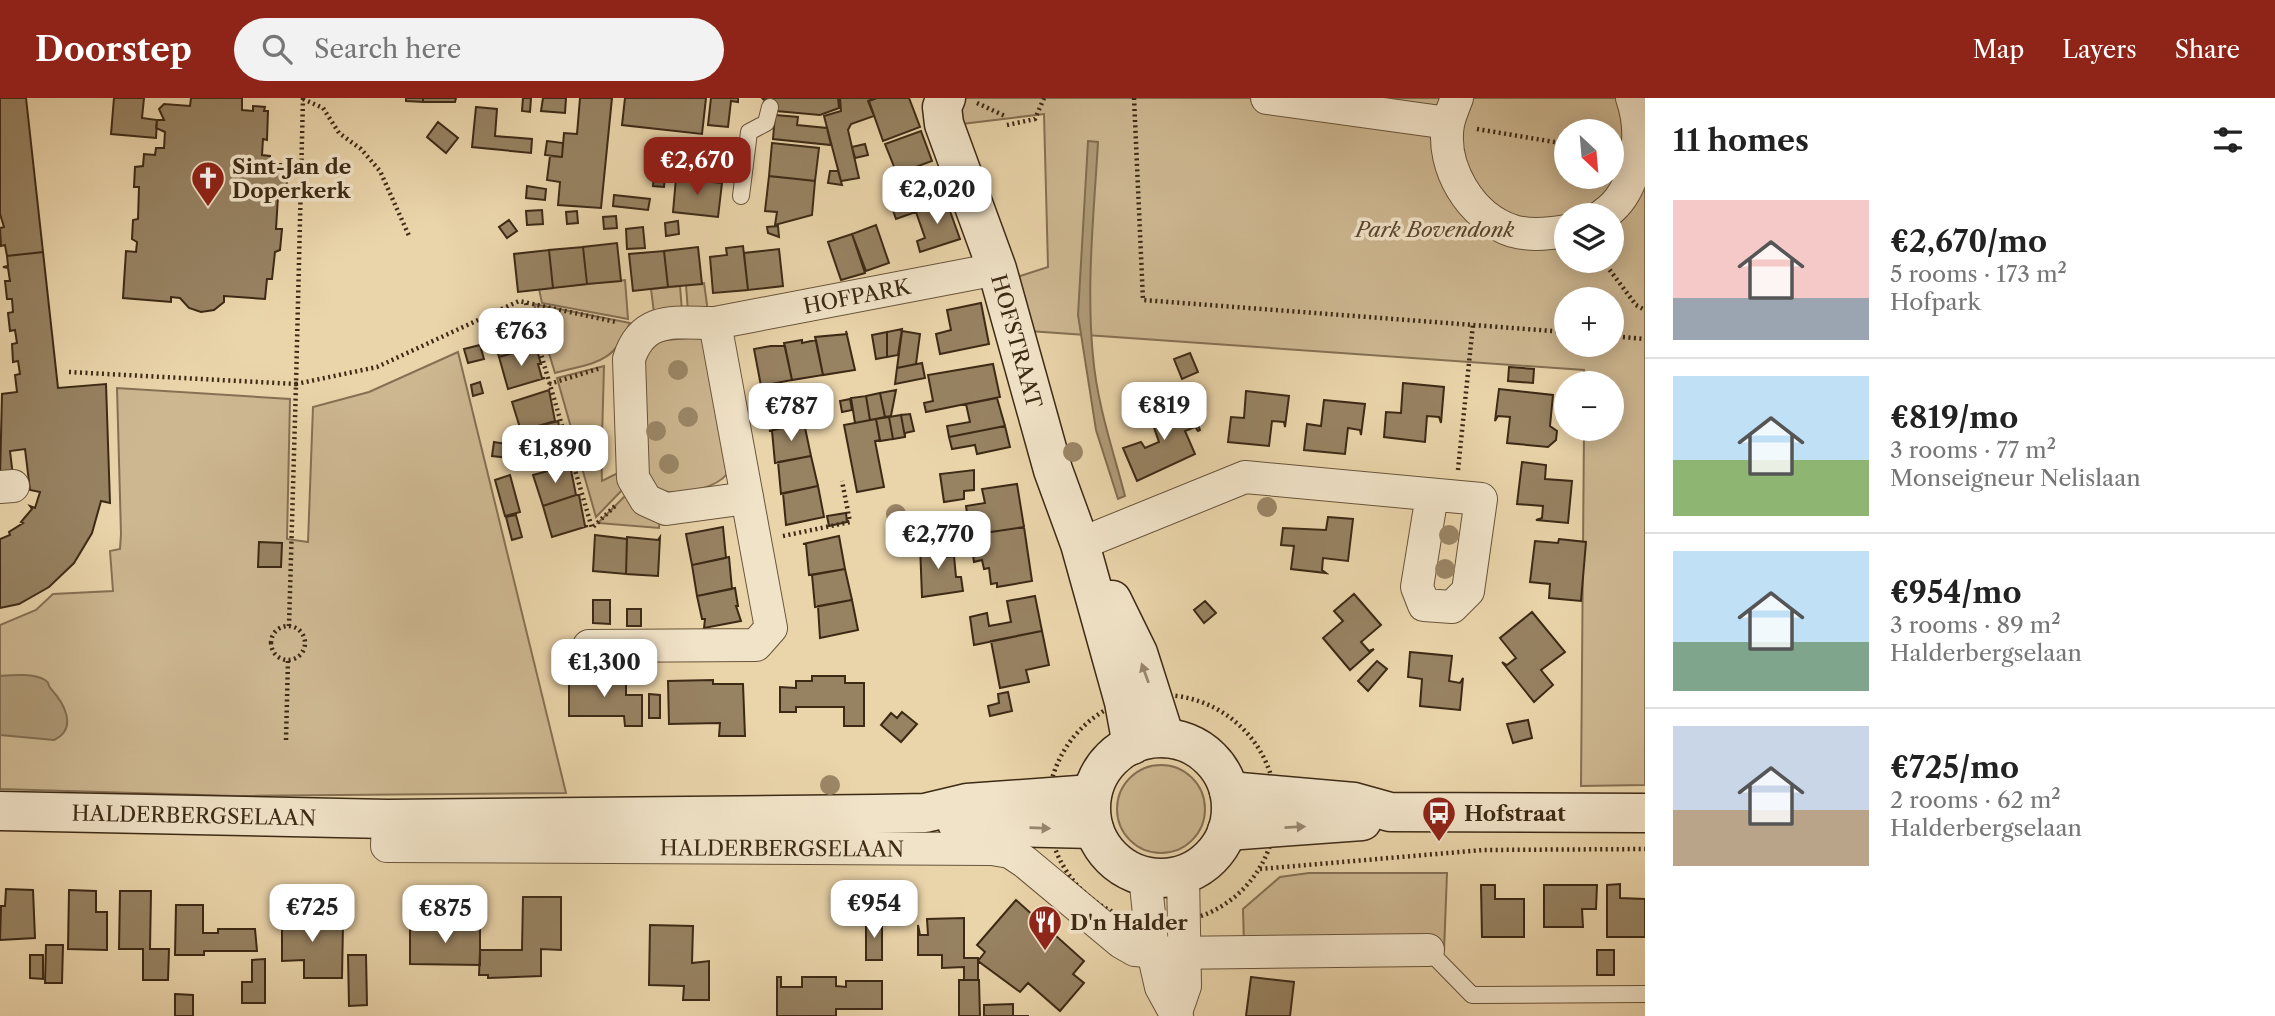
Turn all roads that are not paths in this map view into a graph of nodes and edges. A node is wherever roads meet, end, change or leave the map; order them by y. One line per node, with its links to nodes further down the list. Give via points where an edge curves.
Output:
1 (946, 98): 9 (main road, HOFSTRAAT, via 944,124)
2 (1267, 98): 5 (street)
3 (1632, 98): 7 (street, via 1641,130 1640,158 1628,188)
4 (770, 107): 6 (lane, via 766,123 749,132)
5 (1453, 111): 8 (street, via 1449,158 1461,189 1483,214 1513,231)
6 (741, 196)
7 (1614, 203)
8 (1554, 233)
9 (997, 269): 10 (street, HOFPARK); 13 (main road, HOFSTRAAT, via 1053,470)
10 (715, 323): 12 (street); 12 (street, HOFPARK, via 673,323 640,340 629,359 633,478 646,500 666,509)
11 (1444, 496): 13 (street, via 1245,477)
12 (747, 498): 14 (street, via 771,628 756,645)
13 (1080, 544): 15 (main road, HOFSTRAAT, via 1138,653)
14 (589, 646)
15 (1148, 741): 16 (main road, via 1200,749 1213,761); 18 (main road, via 1106,765)
16 (1229, 791): 19 (main road, via 1354,802); 22 (main road)
17 (0, 811): 21 (main road, HALDERBERGSELAAN)
18 (1093, 812): 21 (main road, HALDERBERGSELAAN, via 967,803 925,813); 24 (main road, via 1108,855)
19 (1390, 812): 20 (main road); 22 (main road, one-way to 19, via 1353,824)
20 (1645, 813)
21 (387, 819): 25 (street, HALDERBERGSELAAN, via 387,846 992,849 1010,852 1025,862 1135,950)
22 (1227, 831): 23 (main road, via 1204,863)
23 (1183, 874): 24 (main road); 25 (street)
24 (1145, 876): 25 (street)
25 (1173, 945): 26 (street); 28 (street, via 1161,987)
26 (1428, 950): 27 (lane, via 1472,995)
27 (1645, 994)
28 (1177, 1014)

